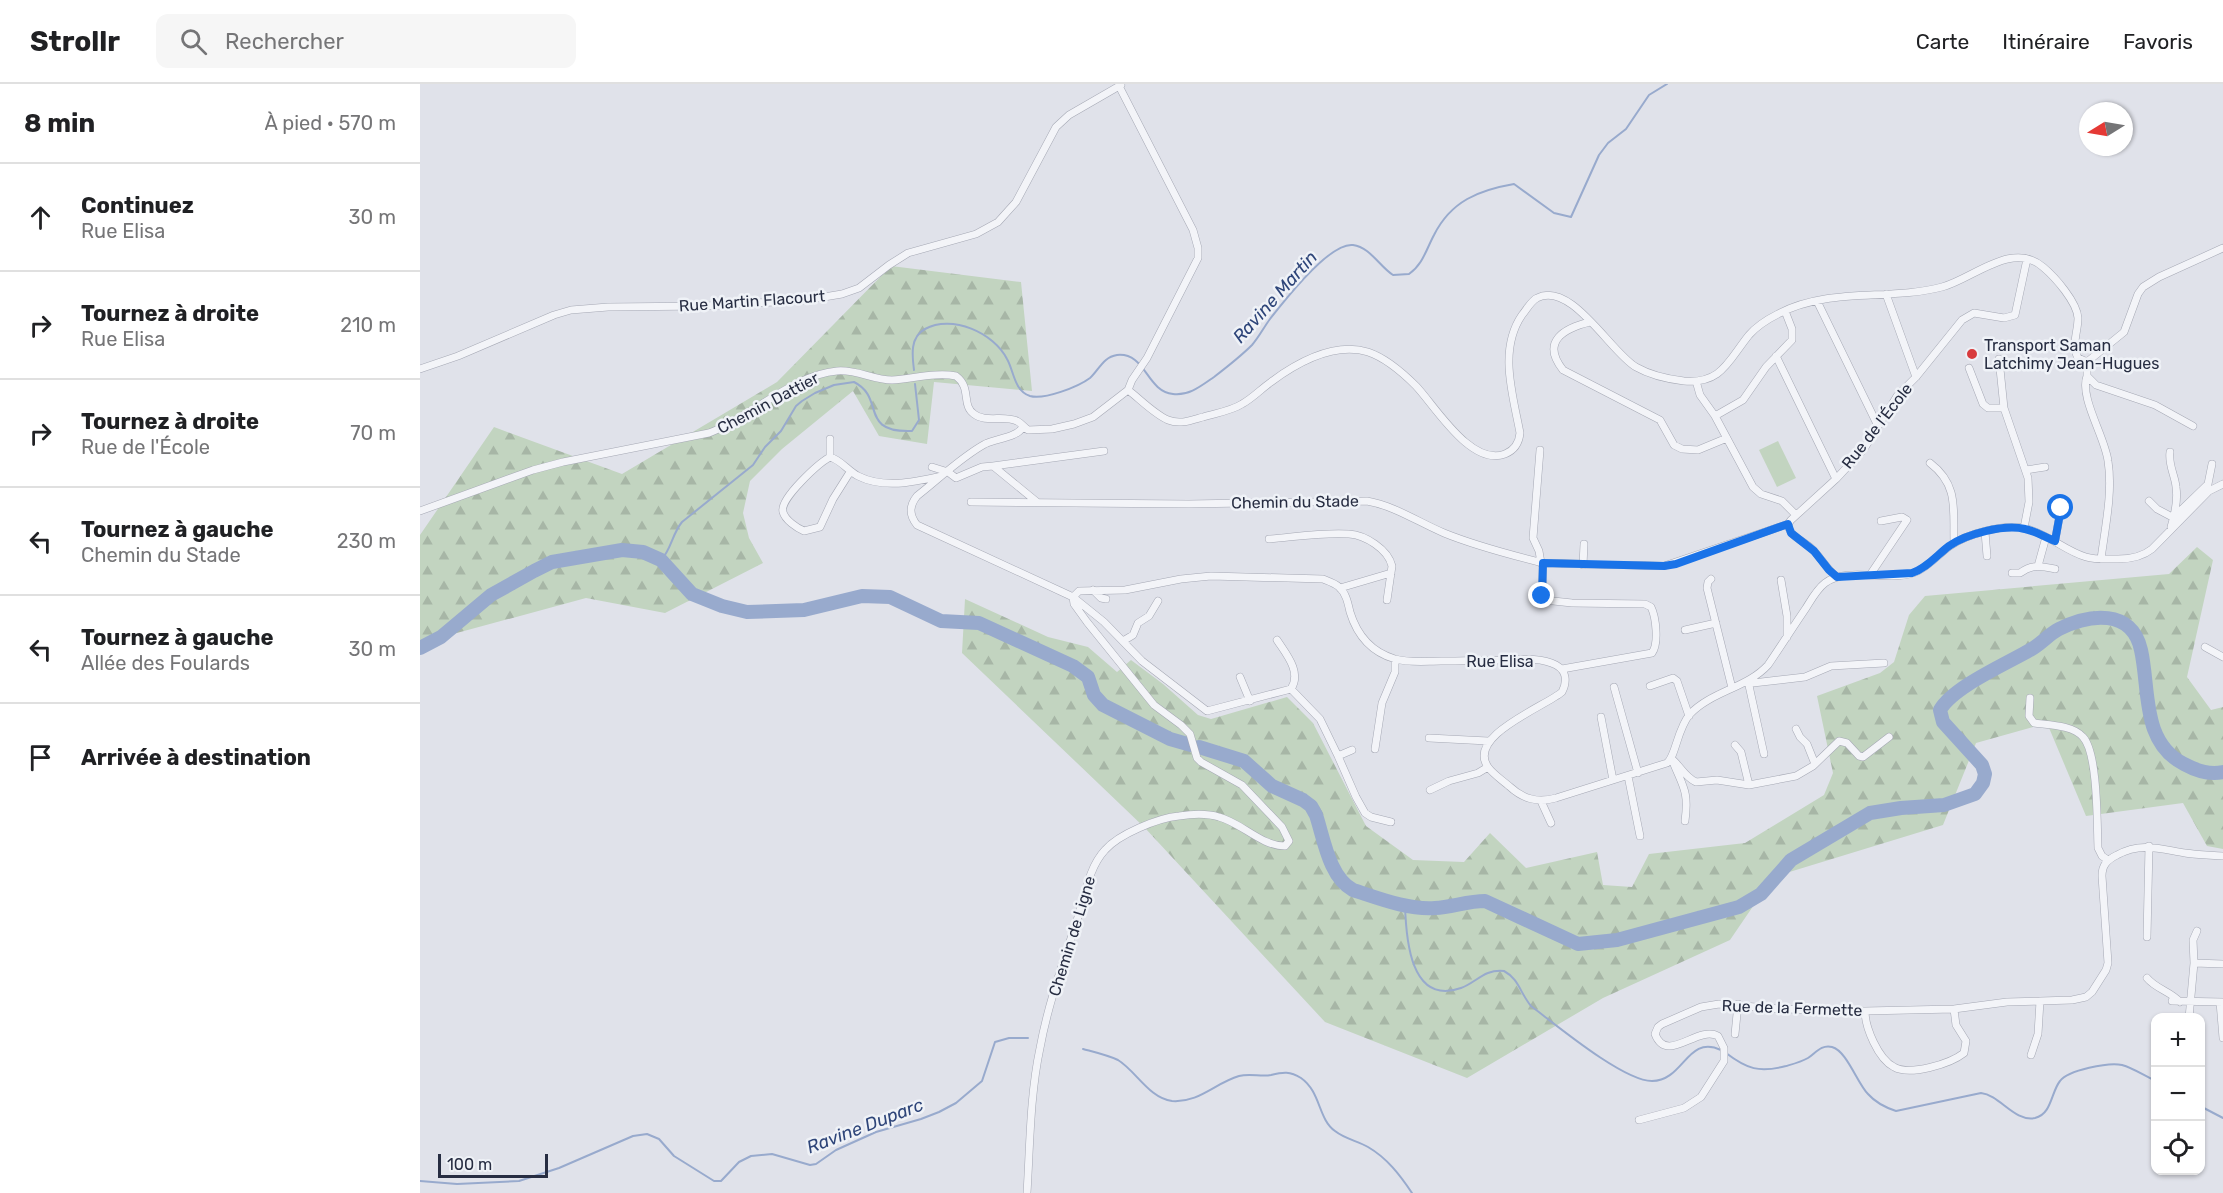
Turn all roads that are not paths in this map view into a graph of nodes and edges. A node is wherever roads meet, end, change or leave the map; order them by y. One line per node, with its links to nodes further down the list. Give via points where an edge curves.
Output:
1 (1121, 85): 12 (street, Rue Martin Flacourt, via 1056,126 1016,202 998,222 976,234 908,253 859,288 806,300 571,310); 16 (street, via 1193,230 1198,248 1195,266)
2 (2223, 248): 10 (street, via 2143,287 2124,332)
3 (2027, 259): 4 (street, via 1993,263 1944,287); 10 (street, via 2045,269 2072,301 2078,316 2076,354); 14 (street, Rue de l'École, via 2014,315 1966,316)
4 (1886, 294): 5 (street); 14 (street, Rue de l'École)
5 (1817, 301): 6 (street); 20 (street)
6 (1785, 310): 8 (street, via 1793,337); 15 (street, via 1753,331 1719,374)
7 (1590, 322): 15 (street, via 1635,367 1655,376); 16 (street, via 1559,297 1542,296 1528,306 1513,335 1509,357 1519,442 1505,454 1494,456 1482,453 1459,437 1416,386 1390,363 1368,352 1327,352 1292,368 1240,405 1186,422 1164,418); 22 (street, via 1563,331 1556,340 1553,349 1563,370 1660,420 1674,445 1682,449 1698,450)
8 (1776, 356): 18 (street, via 1743,400); 36 (street)
9 (1999, 359): 17 (street)
10 (2087, 362): 13 (street)
11 (1969, 368): 17 (street, via 1983,404)
12 (420, 369)
13 (2087, 376): 19 (street, via 2096,385 2155,405 2190,425); 56 (street, via 2085,391 2108,462)
14 (1917, 377): 20 (street, Rue de l'École, via 1898,396)
15 (1695, 381): 18 (street)
16 (1128, 390): 21 (street, via 1093,417 1074,424 1034,431)
17 (2004, 408): 33 (street)
18 (1715, 416): 22 (street)
19 (2192, 416)
20 (1878, 426): 36 (street, Rue de l'École)
21 (1023, 427): 35 (street, via 984,444); 42 (street, Chemin Dattier, via 1015,420 972,413 965,387 956,376 888,380 834,371 800,383 724,428 533,470)
22 (1727, 438): 43 (street, via 1753,487 1782,501)
23 (830, 439): 27 (street)
24 (1540, 450): 57 (street, via 1533,538)
25 (1104, 452): 30 (street)
26 (2170, 452): 44 (street, via 2176,486)
27 (830, 457): 34 (street); 34 (street, via 784,502 782,512 799,529 820,527)
28 (1930, 463): 53 (street, via 1946,478 1951,489)
29 (2212, 464): 44 (street, via 2208,484)
30 (993, 466): 35 (street, via 956,478); 40 (street)
31 (932, 467): 35 (street)
32 (2045, 467): 33 (street)
33 (2026, 470): 47 (street, via 2029,502)
34 (850, 472): 35 (street, via 888,484)
35 (946, 474): 71 (street, via 912,502 911,512 917,525)
36 (1836, 479): 43 (street, Rue de l'École)
37 (2223, 484): 48 (street, via 2209,491)
38 (2149, 501): 44 (street, via 2157,510)
39 (971, 502): 40 (street, Chemin du Stade)
40 (1037, 502): 57 (street, Chemin du Stade, via 1367,501 1388,506 1445,533)
41 (2061, 508): 52 (street)
42 (420, 511)
43 (1795, 514): 46 (street, Rue de l'École)
44 (2175, 516): 48 (street)
45 (1881, 521): 64 (street, via 1902,517 1907,520)
46 (1788, 524): 58 (street, Chemin du Stade, via 1676,564); 66 (street, via 1791,533)
47 (2024, 528): 49 (street); 50 (street)
48 (2170, 529): 56 (street, via 2142,555)
49 (1984, 532): 53 (street); 55 (street)
50 (2046, 537): 52 (street); 59 (street)
51 (1269, 539): 62 (street, via 1355,535 1376,545 1389,557)
52 (2055, 541): 56 (street, via 2081,555)
53 (1954, 543): 64 (street, via 1918,571)
54 (1584, 544): 58 (street)
55 (1987, 556)
56 (2101, 559)
57 (1542, 563): 58 (street, Chemin du Stade); 84 (street, via 1544,600 1645,604 1653,613 1656,648 1652,653)
58 (1583, 565)
59 (2038, 566): 60 (street); 63 (street)
60 (2055, 569)
61 (1303, 570): 65 (street)
62 (1391, 573): 69 (street); 73 (street)
63 (2012, 573)
64 (1870, 575): 66 (street)
65 (1308, 577): 69 (street); 70 (street, via 1211,576 1125,590)
66 (1837, 577): 77 (street, via 1818,590)
67 (1711, 579): 75 (street, via 1707,588)
68 (1781, 580): 77 (street)
69 (1340, 588): 82 (street, Rue Elisa, via 1359,634 1376,650)
70 (1093, 590): 71 (street, via 1079,591); 72 (street)
71 (1073, 597): 79 (street); 136 (street, Chemin de Ligne, via 1087,622 1154,705 1190,734 1197,758 1242,785 1282,827 1289,841 1285,846 1275,844 1219,817 1199,813 1143,827 1106,849 1093,869 1040,1047)
72 (1106, 599)
73 (1387, 600)
74 (1158, 601): 79 (street, via 1149,616 1138,623 1133,635)
75 (1716, 623): 76 (street); 89 (street)
76 (1685, 630)
77 (1786, 638): 86 (street, via 1761,674)
78 (1278, 640): 90 (street, via 1294,668 1296,677)
79 (1123, 641): 92 (street, via 1142,661 1207,711)
80 (2205, 647): 81 (street)
81 (2223, 657)
82 (1395, 658): 84 (street, Rue Elisa, via 1420,662 1530,659); 100 (street, via 1395,672 1382,703)
83 (1884, 663): 86 (street, via 1831,666 1798,679)
84 (1562, 669): 98 (street, via 1566,676 1562,692)
85 (1240, 677): 92 (street)
86 (1748, 681): 89 (street); 102 (street)
87 (1650, 686): 93 (street, via 1673,678 1677,681)
88 (1614, 687): 107 (street)
89 (1732, 688): 93 (street, via 1708,700)
90 (1291, 689): 92 (street); 103 (street, via 1320,719)
91 (2030, 698): 119 (street, via 2029,716 2034,723 2076,731 2088,744 2093,763 2098,848)
92 (1250, 701)
93 (1689, 716): 104 (street, via 1677,735)
94 (1601, 717): 109 (street)
95 (1797, 729): 105 (street)
96 (1889, 737): 105 (street, via 1863,757 1839,741)
97 (1429, 738): 98 (street)
98 (1488, 741): 106 (street, via 1484,753)
99 (1735, 745): 110 (street, via 1741,752)
100 (1375, 749)
101 (1352, 750): 103 (street)
102 (1764, 754)
103 (1338, 756): 114 (street, via 1365,813)
104 (1672, 759): 107 (street); 110 (street, via 1696,782 1718,780); 113 (street, via 1686,789)
105 (1815, 764): 110 (street, via 1796,776)
106 (1488, 767): 111 (street); 112 (street, via 1520,795)
107 (1638, 772): 108 (street)
108 (1628, 776): 109 (street); 116 (street)
109 (1614, 780): 112 (street)
110 (1749, 785)
111 (1430, 790)
112 (1540, 801): 115 (street)
113 (1685, 821)
114 (1391, 822)
115 (1551, 823)
116 (1640, 836)
117 (2149, 846): 118 (street); 119 (street, via 2128,849); 121 (street)
118 (2223, 856)
119 (2108, 860): 125 (street, Rue de la Fermette, via 2102,876 2106,970 2086,996)
120 (2197, 931): 122 (street, via 2193,940)
121 (2147, 937)
122 (2194, 963): 123 (street); 126 (street)
123 (2223, 964)
124 (2147, 978): 126 (street, via 2176,1001)
125 (2040, 1000): 129 (street, Rue de la Fermette); 134 (street, via 2038,1034)
126 (2191, 1002): 127 (street); 131 (street)
127 (2221, 1002): 133 (street)
128 (1738, 1004): 130 (street, Rue de la Fermette); 132 (street); 135 (street, Rue de la Fermette, via 1701,1007 1655,1030 1657,1040 1668,1046 1698,1035 1718,1036 1725,1052 1724,1061 1697,1101)
129 (1954, 1008): 130 (street, Rue de la Fermette); 130 (street, via 1956,1025 1966,1041 1964,1053 1946,1063 1909,1070 1894,1068 1885,1059 1867,1028)
130 (1865, 1011)
131 (2190, 1013)
132 (1735, 1034)
133 (2223, 1038)
134 (2031, 1055)
135 (1639, 1120)
136 (1027, 1193)

